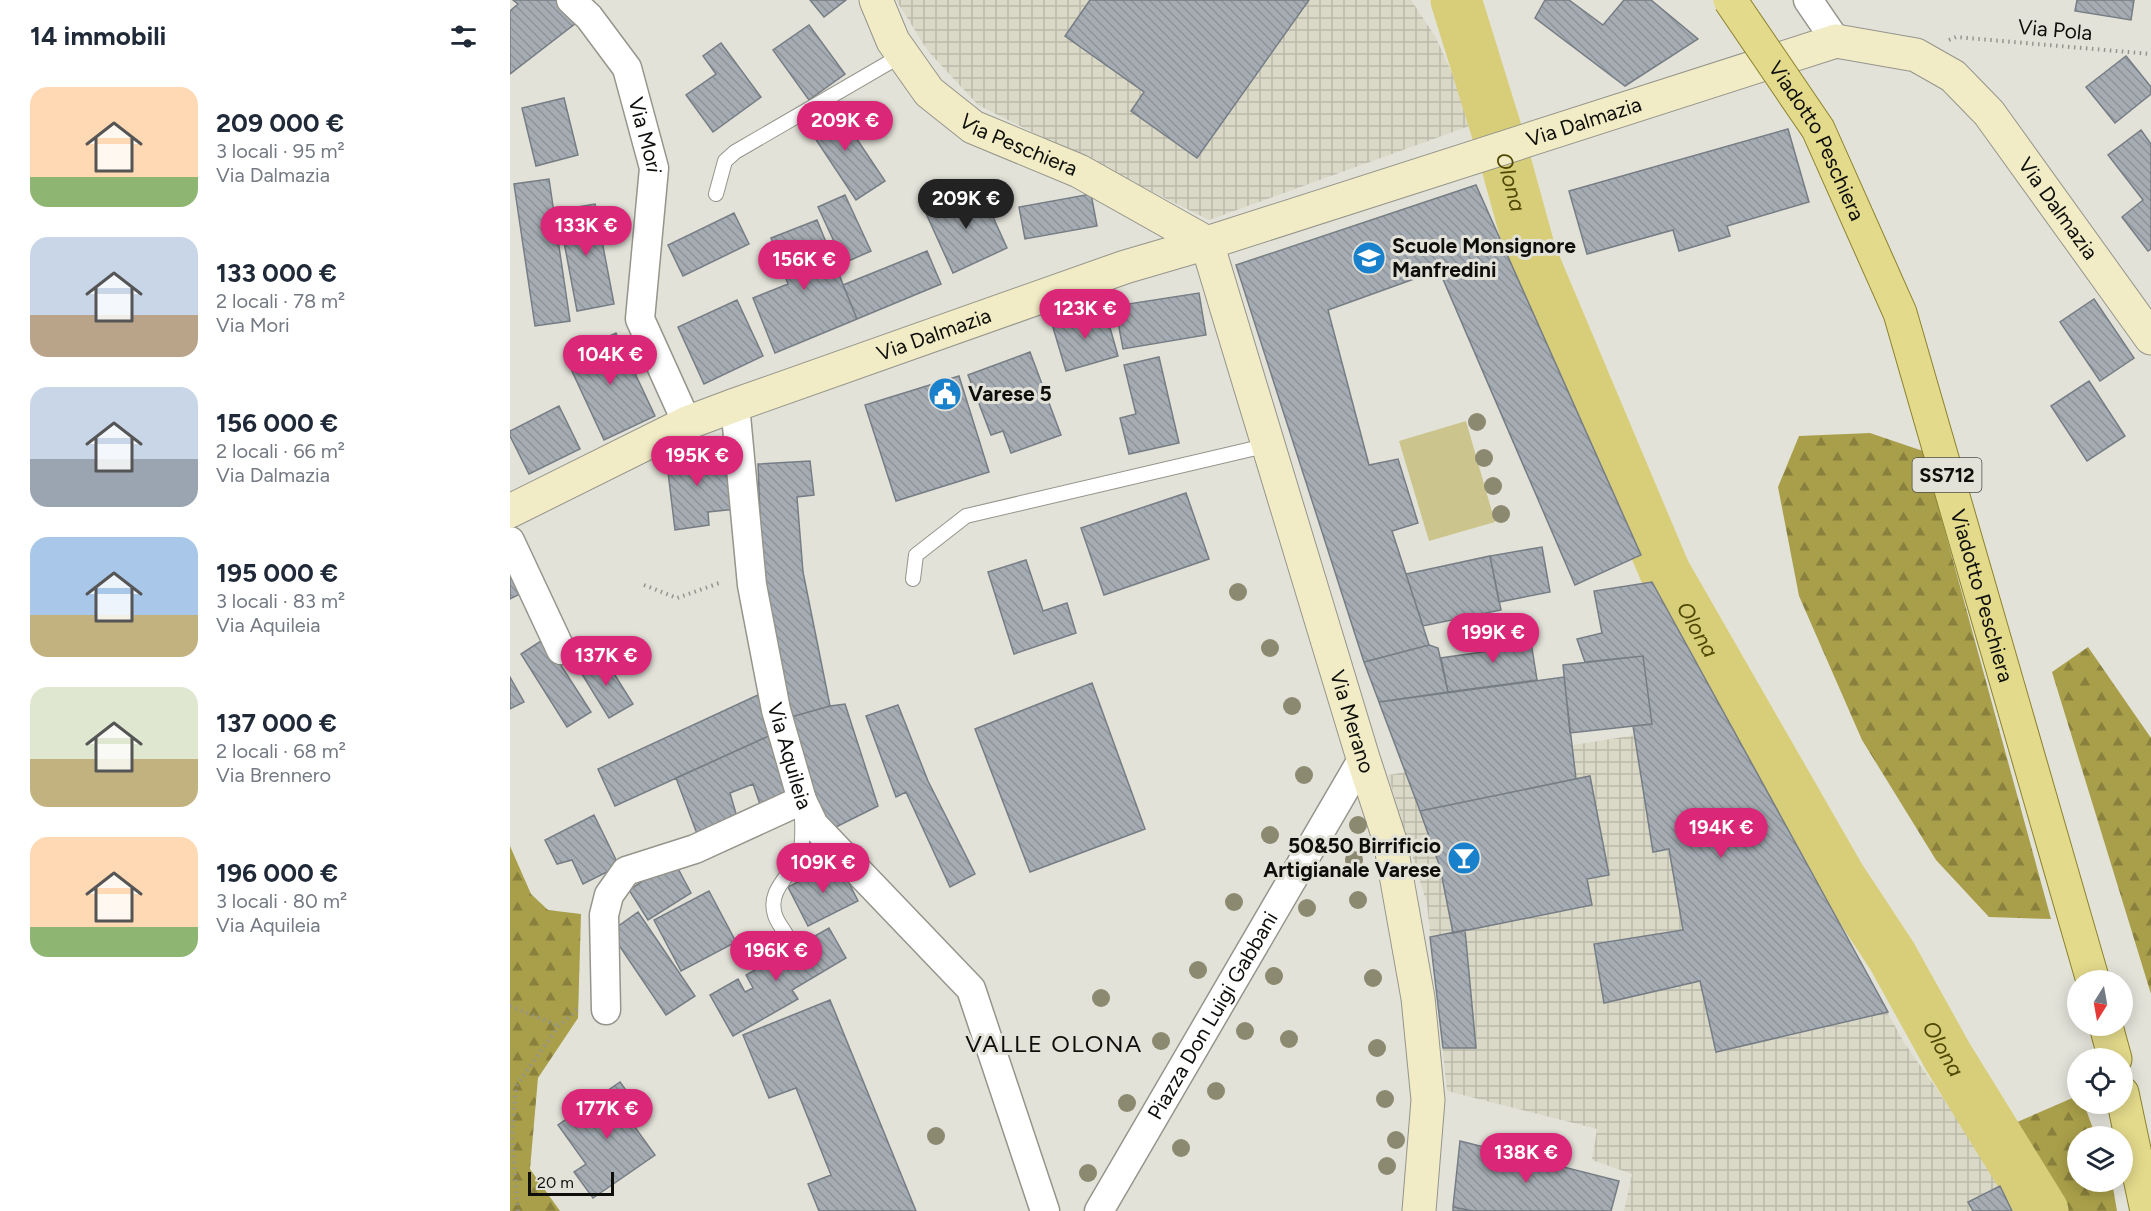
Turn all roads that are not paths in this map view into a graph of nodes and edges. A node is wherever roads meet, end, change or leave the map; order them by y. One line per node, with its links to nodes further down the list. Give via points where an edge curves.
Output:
1 (571, 0): 11 (street, Via Mori, via 589,17 627,68 654,168 640,319)
2 (876, 0): 6 (street, Via Peschiera)
3 (1730, 0): 20 (main road, Viadotto Peschiera / SS712, bridge, via 1818,129 1900,313)
4 (1808, 0): 5 (street)
5 (1836, 41): 8 (street, Via Dalmazia); 9 (street, Via Dalmazia, via 1916,55 1953,76 1989,113)
6 (902, 55): 7 (lane, via 735,152 724,161); 8 (street, Via Peschiera, via 929,92 973,127 1079,171)
7 (716, 194)
8 (1207, 243): 10 (street, Via Dalmazia, via 1114,270); 12 (street, Via Merano)
9 (2151, 338)
10 (735, 405): 11 (street, Via Dalmazia); 18 (street, Via Aquileia, via 752,585 776,710)
11 (687, 423): 13 (street, Via Dalmazia)
12 (1269, 445): 15 (lane, via 966,516 916,555); 17 (street, Via Merano)
13 (510, 511)
14 (510, 541): 16 (street)
15 (913, 579)
16 (561, 650)
17 (1363, 758): 24 (street, Piazza Don Luigi Gabbani); 25 (street, Via Merano, via 1390,841 1418,998 1428,1100)
18 (802, 800): 19 (lane, via 802,845 773,899 775,915); 21 (street, via 695,849 626,872 609,895 604,915); 23 (street, Via Aquileia, via 814,825 971,989)
19 (787, 936)
20 (2090, 970)
21 (606, 996)
22 (2126, 1114): 26 (main road)
23 (1045, 1211)
24 (1099, 1211)
25 (1419, 1211)
26 (2147, 1211)

